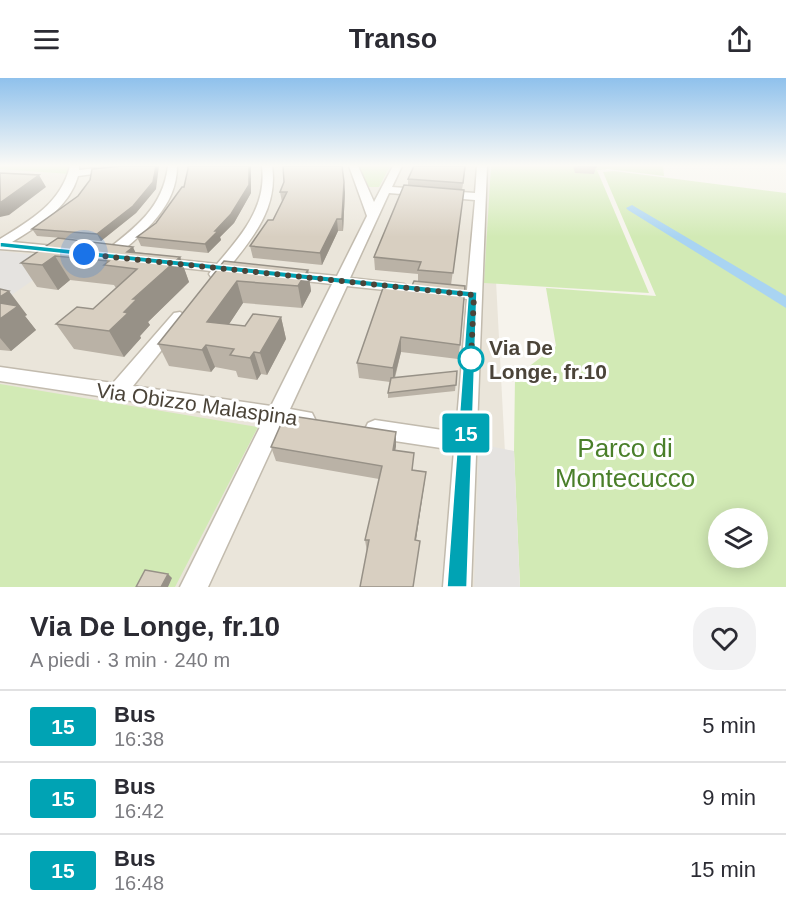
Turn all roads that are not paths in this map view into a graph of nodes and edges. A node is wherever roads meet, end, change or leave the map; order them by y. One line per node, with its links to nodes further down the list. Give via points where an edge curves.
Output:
1 (68, 190): 9 (street, via 56,205)
2 (169, 190): 10 (street, via 152,213)
3 (268, 190): 11 (street, via 259,217)
4 (364, 190): 8 (street)
5 (385, 190): 7 (street); 8 (street)
6 (481, 190): 7 (street)
7 (481, 197): 16 (street)
8 (373, 216): 14 (street)
9 (0, 244): 10 (street)
10 (96, 255): 11 (street)
11 (221, 268): 12 (street); 15 (street)
12 (254, 272)
13 (276, 274): 14 (street)
14 (342, 281): 16 (street); 20 (street)
15 (206, 286)
16 (474, 295): 23 (street)
17 (191, 304): 19 (street)
18 (0, 374): 19 (street, Via Obizzo Malaspina)
19 (117, 392): 20 (street, Via Obizzo Malaspina)
20 (276, 416): 21 (street, Via Obizzo Malaspina); 24 (street)
21 (324, 422)
22 (359, 427): 23 (street)
23 (465, 442): 25 (street)
24 (194, 587)
25 (457, 587)

